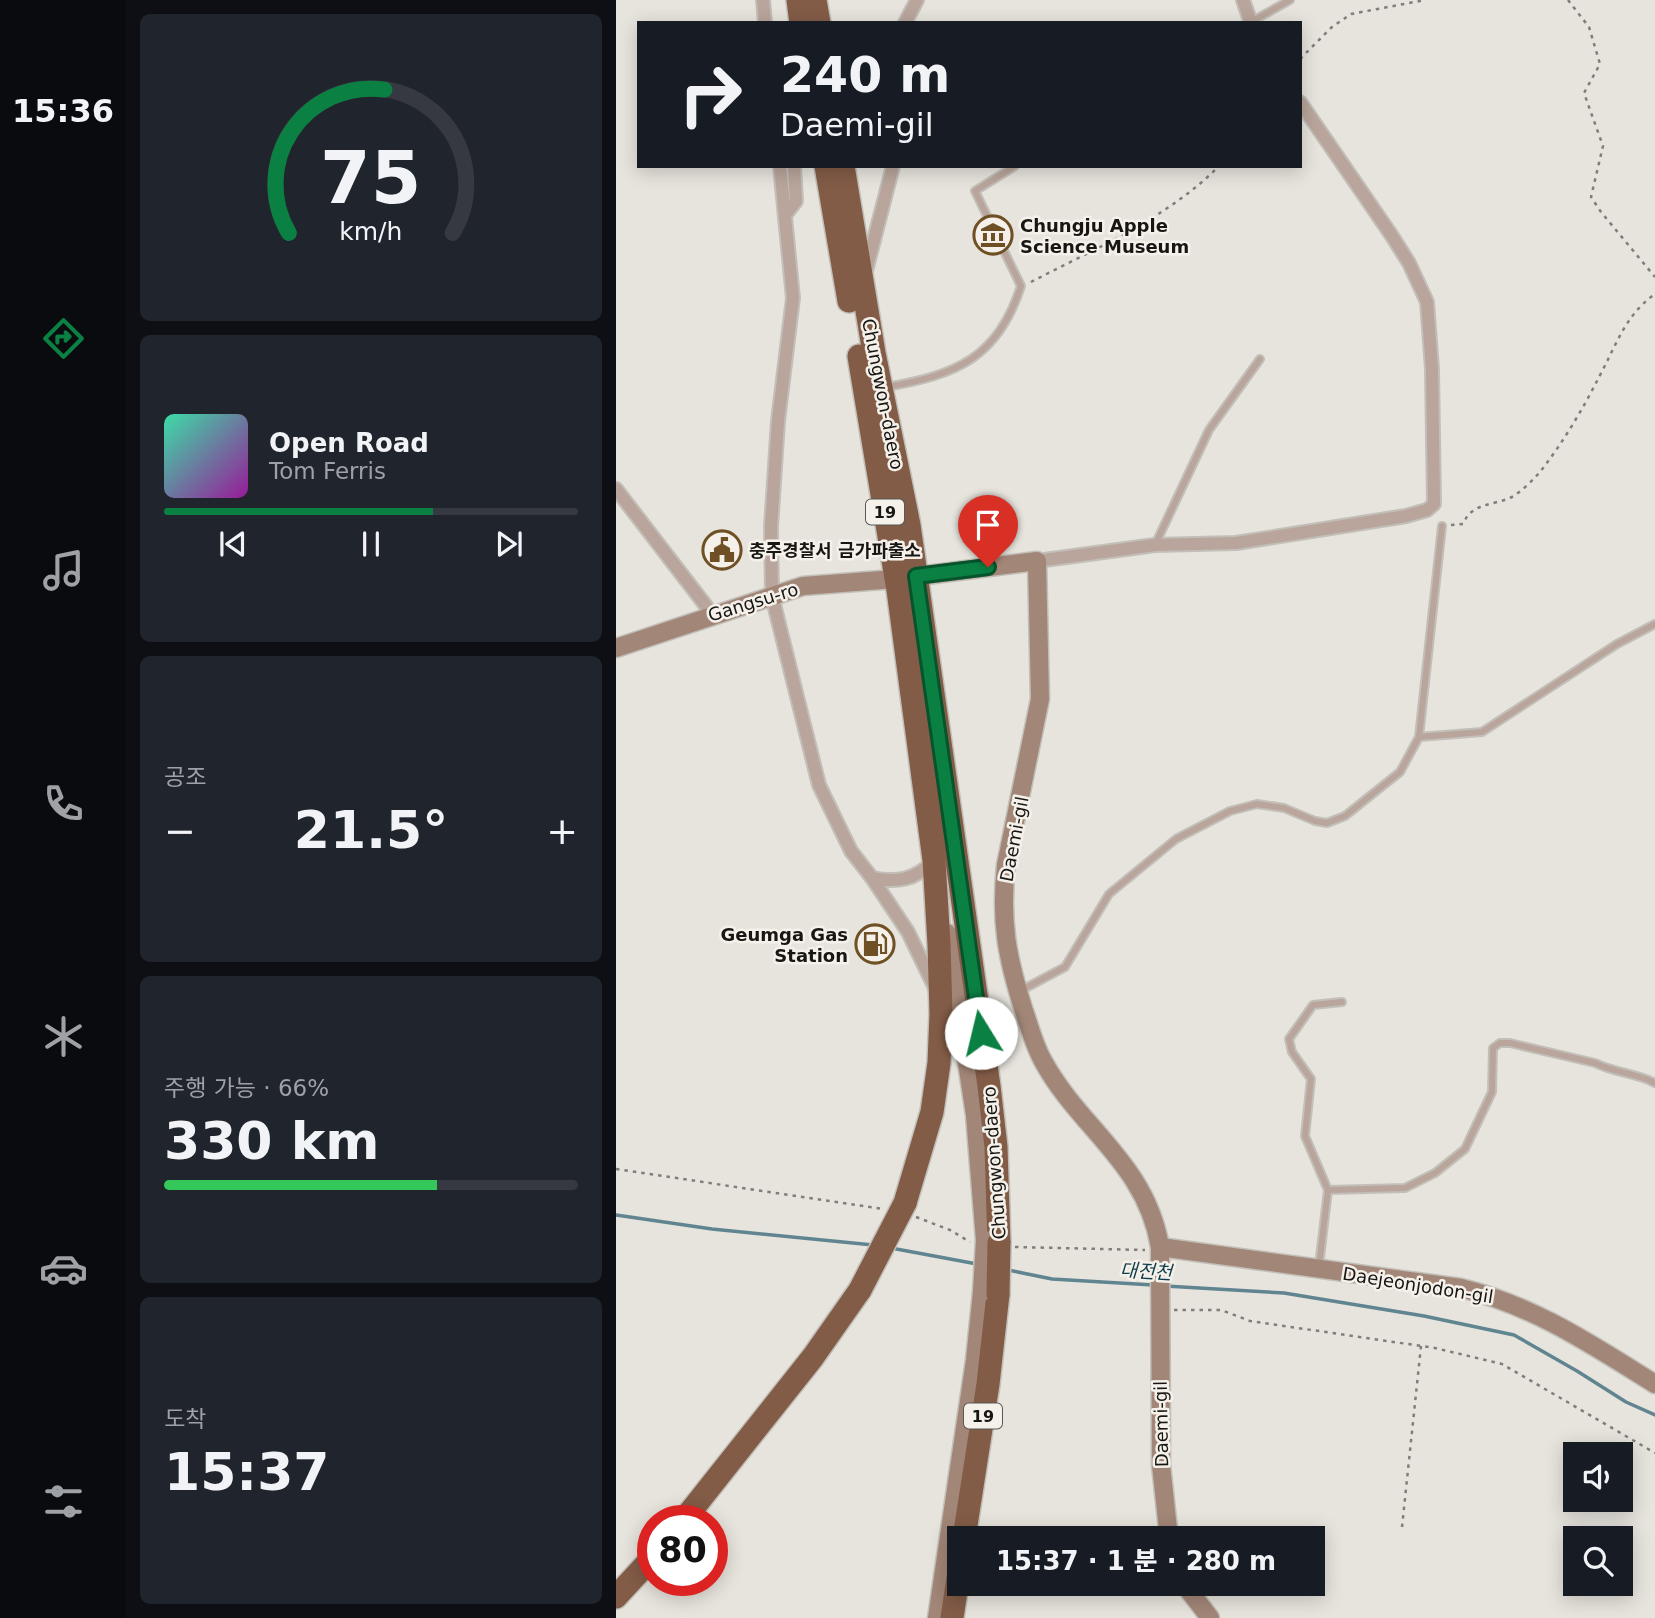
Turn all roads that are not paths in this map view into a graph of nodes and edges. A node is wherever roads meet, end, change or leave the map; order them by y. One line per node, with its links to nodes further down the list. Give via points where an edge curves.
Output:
1 (763, 0): 7 (street)
2 (798, 0): 8 (highway)
3 (815, 0): 9 (highway)
4 (918, 0): 10 (street)
5 (1243, 0): 11 (street)
6 (1290, 0): 12 (lane)
7 (765, 21)
8 (801, 21)
9 (819, 21)
10 (906, 21)
11 (1249, 21)
12 (1253, 21)
13 (1302, 105): 26 (street, via 1392,236 1427,302 1434,504 1406,516 1236,543)
14 (780, 168): 20 (street)
15 (794, 168): 20 (street, via 796,201)
16 (825, 168): 28 (highway, Chungwon-daero / 19)
17 (843, 168): 21 (highway, Chungwon-daero / 19)
18 (892, 168): 21 (street)
19 (1012, 168): 23 (lane, via 975,191 1021,286 1001,334 957,369)
20 (785, 215): 29 (street, via 793,298 778,421)
21 (862, 282): 23 (highway, Chungwon-daero / 19)
22 (1260, 359): 26 (lane, via 1209,430)
23 (881, 388): 28 (highway, Chungwon-daero / 19, via 909,525)
24 (616, 489): 30 (street)
25 (1442, 526): 33 (lane)
26 (1155, 545): 27 (street)
27 (1037, 561): 28 (street); 36 (street, Daemi-gil, via 1040,699 1003,891 1007,955)
28 (906, 578): 29 (street, Gangsu-ro, via 803,586); 34 (highway, Chungwon-daero / 19); 41 (highway, Chungwon-daero / 19, via 989,1086 996,1147)
29 (772, 596): 30 (street, Gangsu-ro); 35 (street, via 819,785 851,851)
30 (713, 615): 32 (street, Gangsu-ro)
31 (1655, 624): 33 (lane, via 1482,733)
32 (616, 648)
33 (1419, 737): 36 (lane, via 1400,772 1345,816 1327,823 1257,804 1230,811 1176,839 1109,894 1065,967)
34 (934, 860): 35 (street, via 920,875 893,882); 37 (highway, Chungwon-daero); 41 (street)
35 (872, 878): 37 (street, via 908,932)
36 (1018, 992): 42 (street, Daemi-gil, via 1043,1061 1142,1189 1156,1221)
37 (940, 1001): 46 (highway, Chungwon-daero, bridge, via 932,1112 905,1203 860,1290)
38 (1342, 1002): 40 (lane, via 1313,1005 1289,1039 1292,1052 1311,1079 1305,1136)
39 (1655, 1083): 40 (lane, via 1595,1063 1500,1043 1493,1048 1492,1092 1465,1149 1435,1173 1405,1188)
40 (1328, 1190): 43 (lane)
41 (992, 1241): 44 (highway, Chungwon-daero / 19, bridge)
42 (1160, 1253): 43 (street, Daejeonjodon-gil); 48 (street, Daemi-gil, via 1164,1309 1161,1465)
43 (1319, 1269): 45 (street, Daejeonjodon-gil, via 1498,1297 1569,1331)
44 (990, 1293): 47 (highway, Chungwon-daero / 19, via 988,1384); 53 (street, Chungwon-daero, via 975,1360)
45 (1655, 1384)
46 (696, 1505)
47 (966, 1526)
48 (1168, 1526)
49 (637, 1574): 52 (highway)
50 (955, 1596): 54 (highway)
51 (1193, 1596): 55 (street)
52 (616, 1597)
53 (937, 1618)
54 (952, 1618)
55 (1210, 1618)

